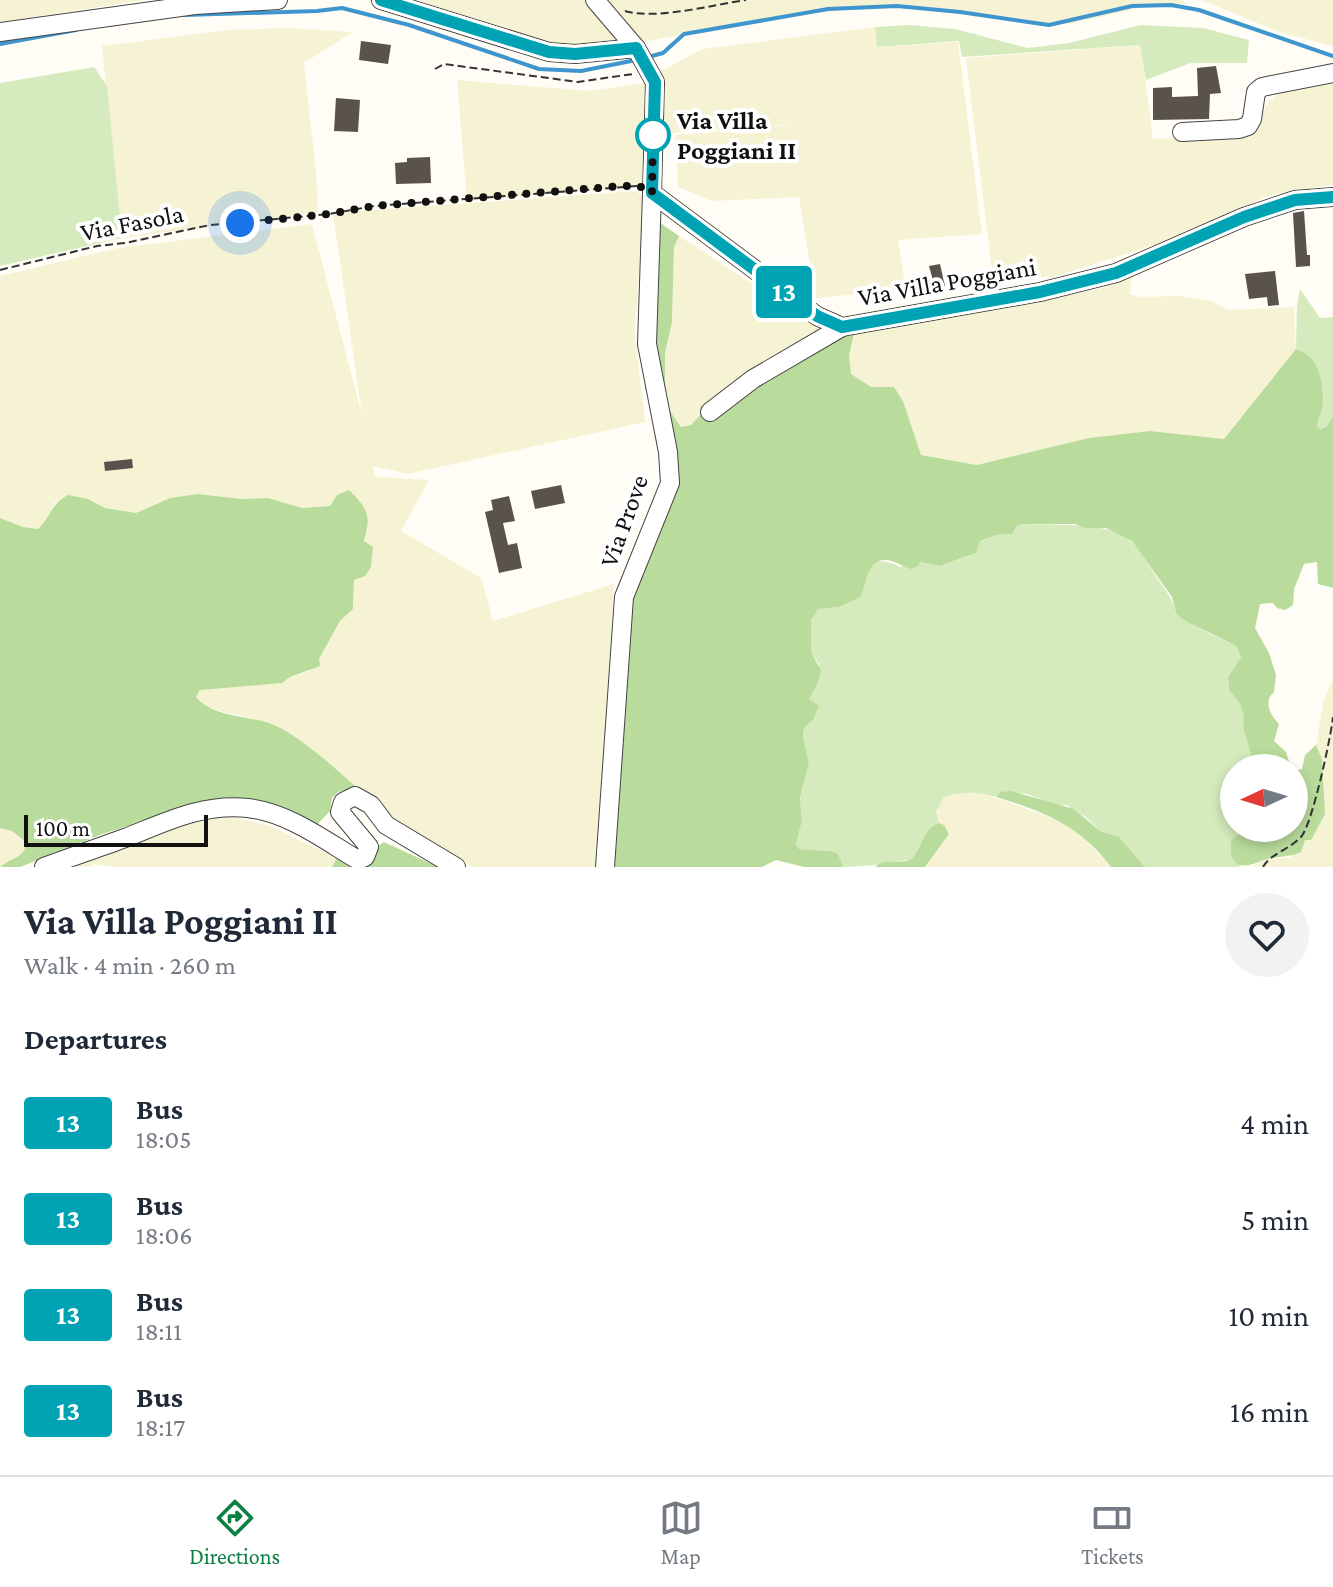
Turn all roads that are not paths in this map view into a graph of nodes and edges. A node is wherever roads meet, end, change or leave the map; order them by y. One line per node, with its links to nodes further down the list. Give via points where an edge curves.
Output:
1 (278, 0): 4 (street, via 195,5)
2 (381, 0): 5 (street, via 549,52)
3 (595, 0): 5 (street)
4 (0, 32)
5 (636, 48): 8 (street, via 655,82)
6 (1333, 73): 7 (street, via 1262,87 1248,126)
7 (1182, 132)
8 (652, 193): 10 (street, Via Villa Poggiani, via 817,316); 14 (street, Via Prove, via 647,344 670,483 624,597)
9 (1333, 197): 10 (street, Via Villa Poggiani, via 1295,200 1244,217 1116,273)
10 (842, 327): 11 (street, via 753,379)
11 (710, 412)
12 (44, 867): 13 (street, via 180,814 219,808 250,808 281,817 358,860 369,847 340,812 343,802 355,796 371,805 386,825)
13 (456, 867)
14 (605, 867)

